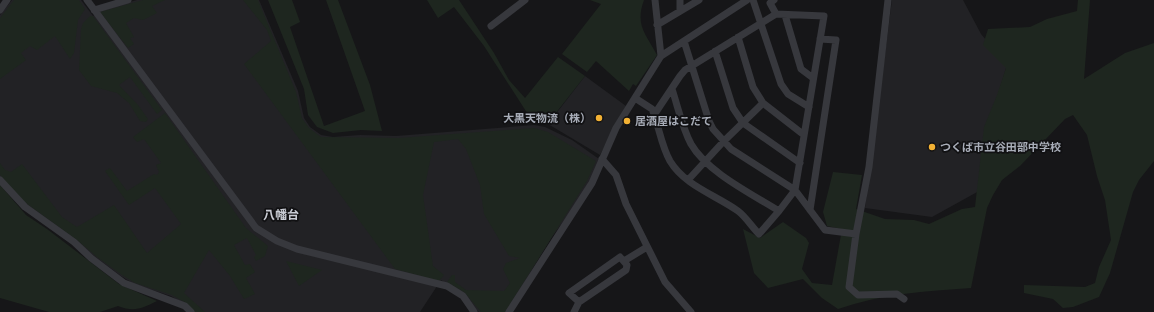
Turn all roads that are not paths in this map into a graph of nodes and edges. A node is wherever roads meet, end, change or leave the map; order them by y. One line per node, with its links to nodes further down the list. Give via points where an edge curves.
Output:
1 (7, 0): 12 (street)
2 (87, 0): 13 (street)
3 (128, 0): 13 (street)
4 (525, 0): 19 (street)
5 (655, 0): 18 (street)
6 (680, 0): 14 (street)
7 (699, 0): 14 (street)
8 (747, 0): 22 (street)
9 (753, 0): 17 (street)
10 (774, 0): 15 (street, via 770,4)
11 (888, 0): 43 (street, via 869,167)
12 (0, 10)
13 (94, 10): 49 (street, via 256,228 272,239 297,249 447,286 462,296)
14 (680, 11): 18 (street)
15 (776, 14): 16 (street); 17 (street)
16 (786, 15): 21 (street, via 824,16); 26 (street, via 801,69)
17 (761, 23): 20 (street); 30 (street, via 781,84 788,94)
18 (658, 25): 24 (street)
19 (491, 26)
20 (738, 37): 23 (street); 29 (street, via 753,87)
21 (820, 38): 26 (street); 41 (street, via 836,40)
22 (684, 41): 24 (street); 25 (street)
23 (715, 51): 25 (street); 32 (street, via 733,108)
24 (661, 56): 28 (street)
25 (692, 66): 27 (street, via 680,76); 34 (street, via 709,121)
26 (813, 78): 30 (street)
27 (672, 89): 31 (street); 36 (street, via 689,140)
28 (635, 98): 31 (street, via 652,109); 35 (street, via 616,128)
29 (763, 103): 32 (street); 33 (street)
30 (809, 107): 33 (street)
31 (654, 115): 39 (street, via 664,150 670,161)
32 (742, 123): 34 (street); 37 (street)
33 (804, 135): 37 (street)
34 (723, 142): 36 (street); 40 (street)
35 (602, 159): 44 (street, via 616,175 626,204); 50 (street, via 592,183)
36 (705, 162): 39 (street); 42 (street)
37 (800, 163): 40 (street)
38 (0, 180): 48 (street, via 25,208 74,242 124,283 185,306)
39 (688, 180): 42 (street, via 740,212 759,234)
40 (795, 190): 41 (street); 42 (street)
41 (810, 210): 43 (street, via 825,230)
42 (779, 211)
43 (856, 234): 46 (street, via 849,287 858,295 897,294)
44 (647, 247): 45 (street); 52 (street, via 665,282)
45 (624, 261): 47 (street, via 627,265 626,270); 47 (street, via 620,257 569,293)
46 (904, 299)
47 (578, 302): 51 (street)
48 (191, 312)
49 (474, 312)
50 (509, 312)
51 (574, 312)
52 (691, 312)

